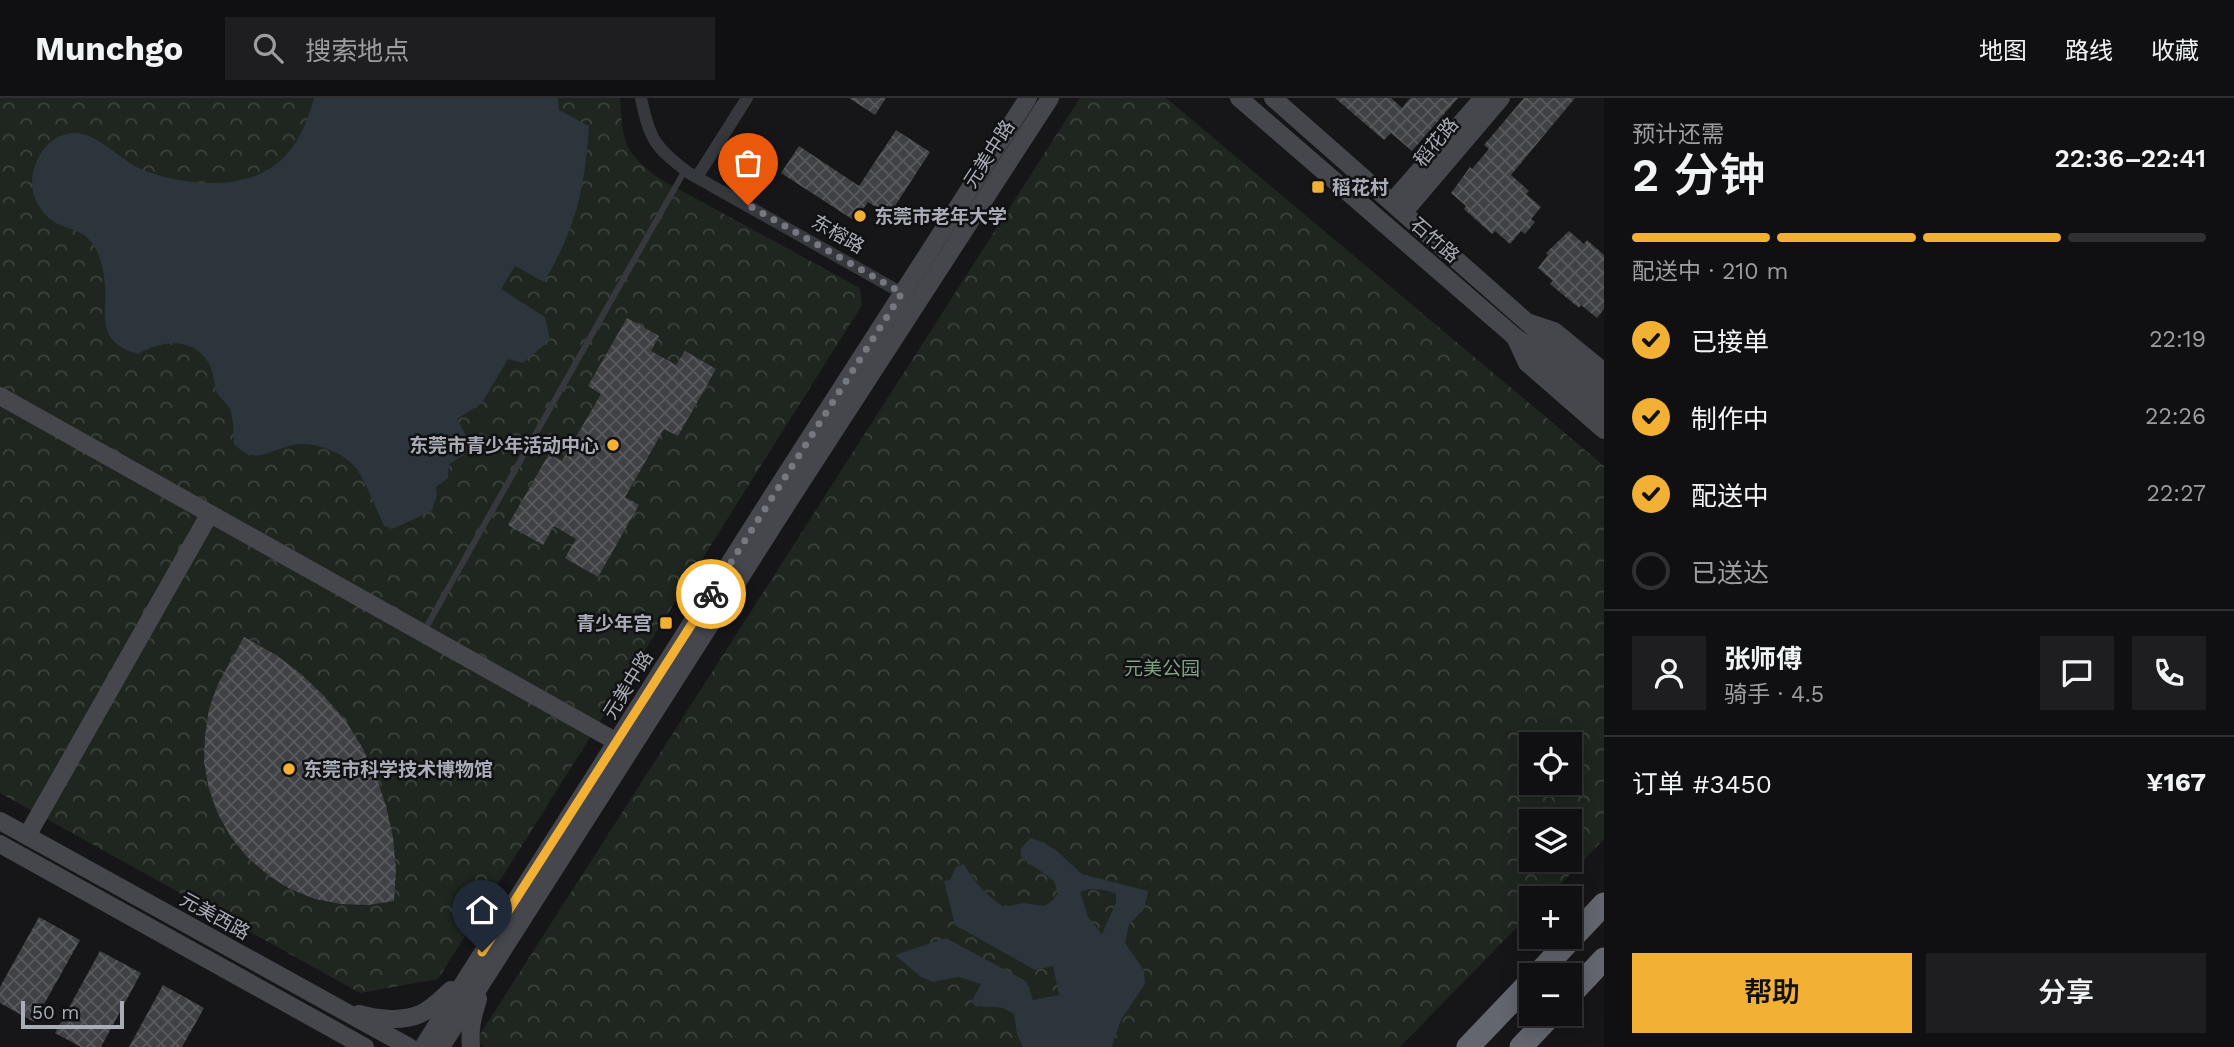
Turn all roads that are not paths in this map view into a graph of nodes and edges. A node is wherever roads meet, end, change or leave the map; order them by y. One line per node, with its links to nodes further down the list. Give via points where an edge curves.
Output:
1 (641, 98): 9 (street, 东榕路, via 654,144)
2 (747, 98): 10 (street)
3 (1028, 98): 12 (street, 元美中路)
4 (1050, 98): 22 (street, 元美中路)
5 (1239, 98): 14 (street, 石竹路)
6 (1273, 98): 11 (street, 石竹路)
7 (1483, 98): 11 (street, 稻花路)
8 (1501, 98): 11 (street, 稻花路)
9 (685, 170): 10 (street, 东榕路); 21 (lane)
10 (697, 177): 12 (street, 东榕路)
11 (1398, 207): 13 (street, 石竹路)
12 (902, 293): 22 (street, 元美中路)
13 (1527, 322): 15 (street, via 1554,331); 16 (street, 石竹路)
14 (1515, 337): 18 (street, 石竹路); 19 (street, via 1527,363)
15 (1604, 372)
16 (1604, 390)
17 (0, 396): 20 (street)
18 (1604, 411)
19 (1604, 430)
20 (209, 515): 21 (street); 24 (street)
21 (423, 633): 22 (street)
22 (624, 746): 29 (street, 元美中路)
23 (0, 821): 24 (street, 元美西路)
24 (27, 836): 32 (street, 元美西路)
25 (0, 844): 34 (street)
26 (1604, 904): 28 (highway)
27 (1604, 959): 30 (highway)
28 (1548, 963)
29 (477, 976): 32 (street, via 419,1015 371,1018); 37 (street, 元美中路); 38 (street, 元美中路); 39 (street)
30 (1582, 982)
31 (1519, 994): 40 (highway)
32 (341, 1009): 36 (street, 元美西路)
33 (1541, 1026): 41 (highway)
34 (348, 1041): 35 (street)
35 (365, 1047)
36 (409, 1047)
37 (423, 1047)
38 (441, 1047)
39 (471, 1047)
40 (1468, 1047)
41 (1521, 1047)

